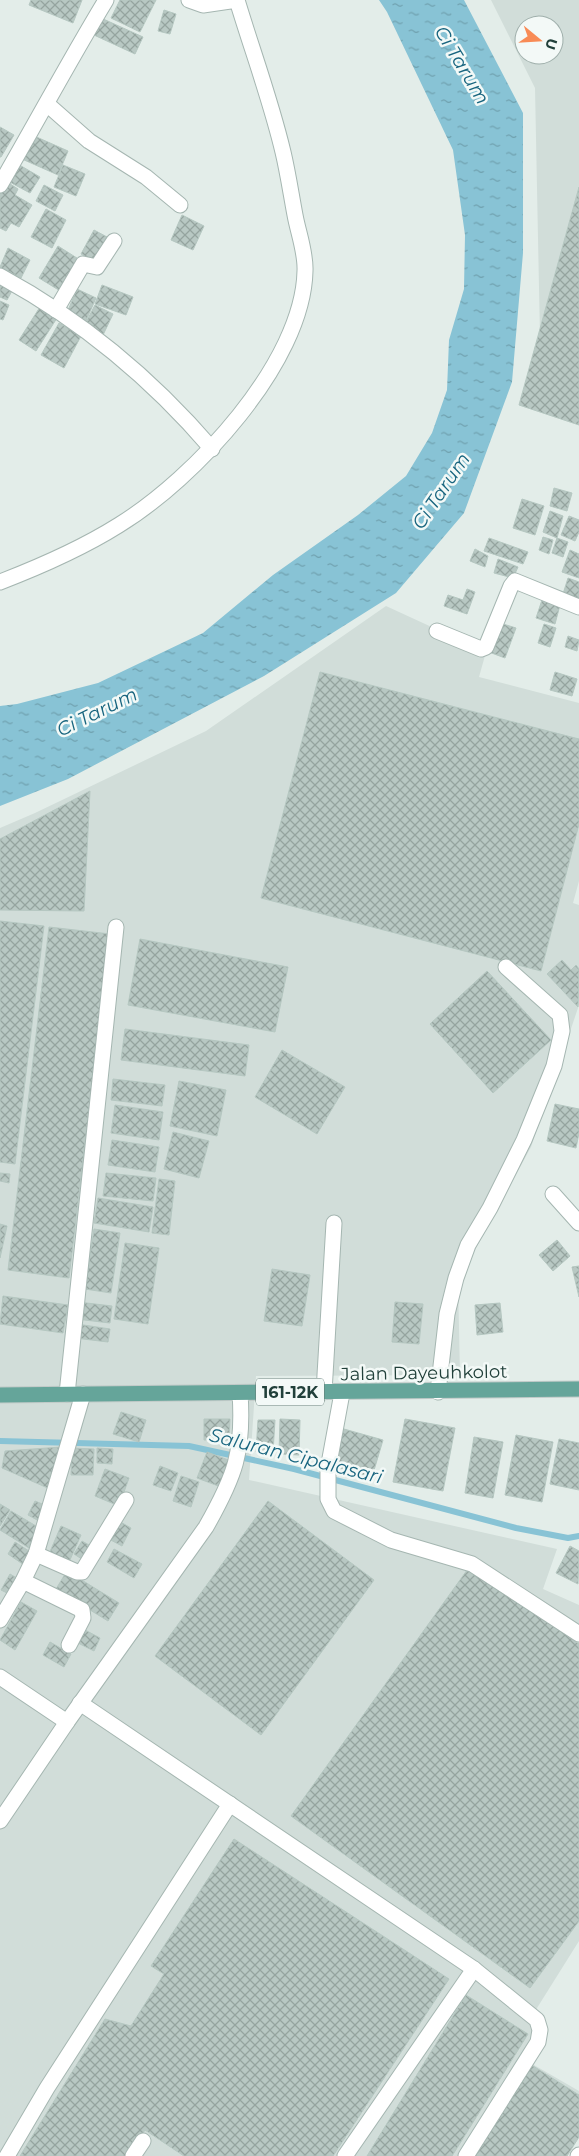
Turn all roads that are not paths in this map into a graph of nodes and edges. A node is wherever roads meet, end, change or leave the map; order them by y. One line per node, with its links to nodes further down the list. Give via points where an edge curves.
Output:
1 (106, 0): 3 (street, via 60,76)
2 (189, 0): 9 (street, via 203,5 237,0 283,151 306,270 300,307 284,346 260,388)
3 (47, 104): 4 (street); 5 (street, via 89,141 146,177)
4 (0, 185)
5 (180, 206)
6 (114, 240): 8 (street, via 97,267 82,264)
7 (0, 276): 8 (street)
8 (56, 310): 9 (street, via 107,346 186,418)
9 (212, 449): 10 (street, via 176,482 120,525)
10 (0, 582)
11 (579, 608): 12 (street, via 516,581 486,647 481,649)
12 (437, 631)
13 (116, 927): 23 (street)
14 (506, 967): 20 (street, via 560,1015 562,1031 554,1066 524,1140 468,1245 456,1278 447,1314)
15 (553, 1194): 17 (street)
16 (334, 1223): 19 (street)
17 (579, 1223)
18 (579, 1389): 20 (main road, Jalan Dayeuhkolot / 161-12K)
19 (324, 1392): 21 (main road, Jalan Dayeuhkolot / 161-12K); 22 (main road, Jalan Dayeuhkolot / 161-12K)
20 (438, 1392): 22 (main road, Jalan Dayeuhkolot / 161-12K)
21 (240, 1393): 24 (main road, Jalan Dayeuhkolot / 161-12K); 33 (street, via 242,1433 236,1464 221,1501 206,1527)
22 (342, 1393): 30 (street, via 328,1469 328,1499 334,1510 391,1540 472,1564)
23 (67, 1394): 24 (main road, Jalan Dayeuhkolot / 161-12K); 25 (main road, Jalan Dayeuhkolot / 161-12K)
24 (83, 1394): 27 (street)
25 (0, 1395)
26 (126, 1500): 27 (street, via 82,1572)
27 (36, 1554): 28 (street)
28 (23, 1582): 29 (street); 31 (street, via 82,1610 83,1618)
29 (0, 1620)
30 (579, 1634)
31 (69, 1645)
32 (0, 1677): 34 (street)
33 (80, 1703): 34 (street); 35 (street)
34 (67, 1722): 36 (street)
35 (230, 1804): 37 (street); 39 (street)
36 (0, 1821)
37 (474, 1969): 41 (street); 42 (street, via 537,2020 540,2030 534,2049)
38 (143, 2140): 40 (street)
39 (7, 2156)
40 (134, 2156)
41 (345, 2156)
42 (466, 2156)

